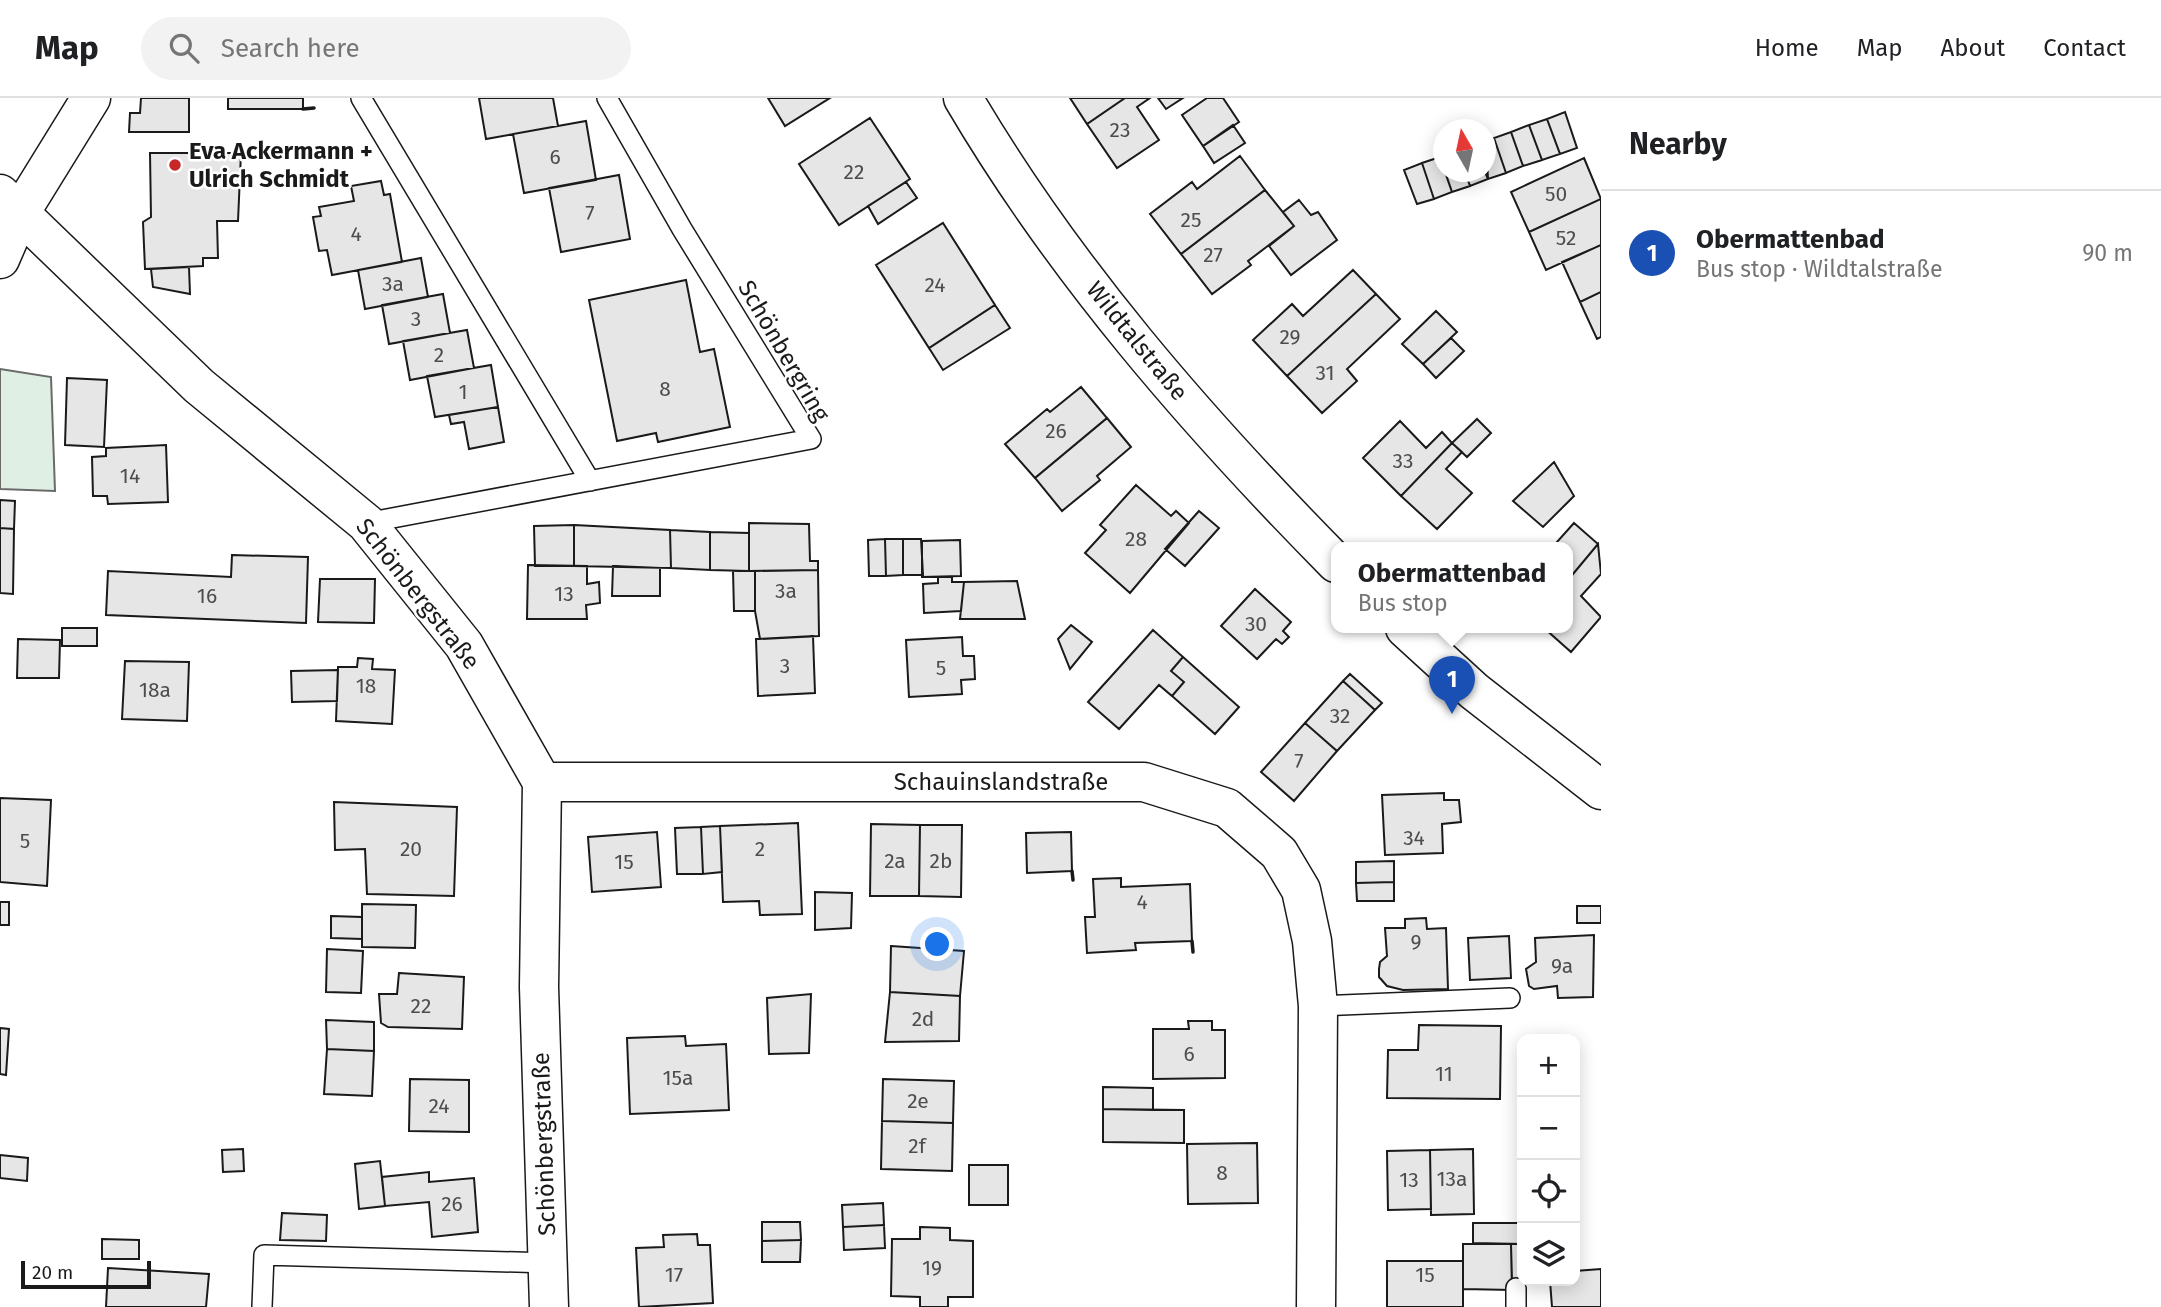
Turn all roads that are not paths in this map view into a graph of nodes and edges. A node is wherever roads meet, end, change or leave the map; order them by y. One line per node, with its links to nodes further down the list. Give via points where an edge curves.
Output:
1 (90, 98): 5 (street)
2 (361, 98): 7 (lane)
3 (607, 98): 7 (lane, Schönbergring, via 811,439)
4 (963, 98): 9 (street, Wildtalstraße, via 991,146 1163,378)
5 (10, 203): 6 (street); 8 (street, Schönbergstraße, via 199,386)
6 (0, 258)
7 (590, 481): 8 (lane, Schönbergring)
8 (366, 523): 11 (street, Schönbergstraße, via 464,646)
9 (1331, 558)
10 (1410, 633): 12 (street, via 1474,691)
11 (542, 782): 14 (street, Schauinslandstraße, via 1144,782 1227,807 1279,853 1301,890); 15 (street, Schönbergstraße, via 539,987)
12 (1601, 790)
13 (1510, 998): 14 (lane)
14 (1318, 1006): 18 (street, Schauinslandstraße)
15 (549, 1263): 16 (lane, Schönbergstraße, via 264,1255); 17 (street, Schönbergstraße)
16 (262, 1307)
17 (549, 1307)
18 (1316, 1307)

